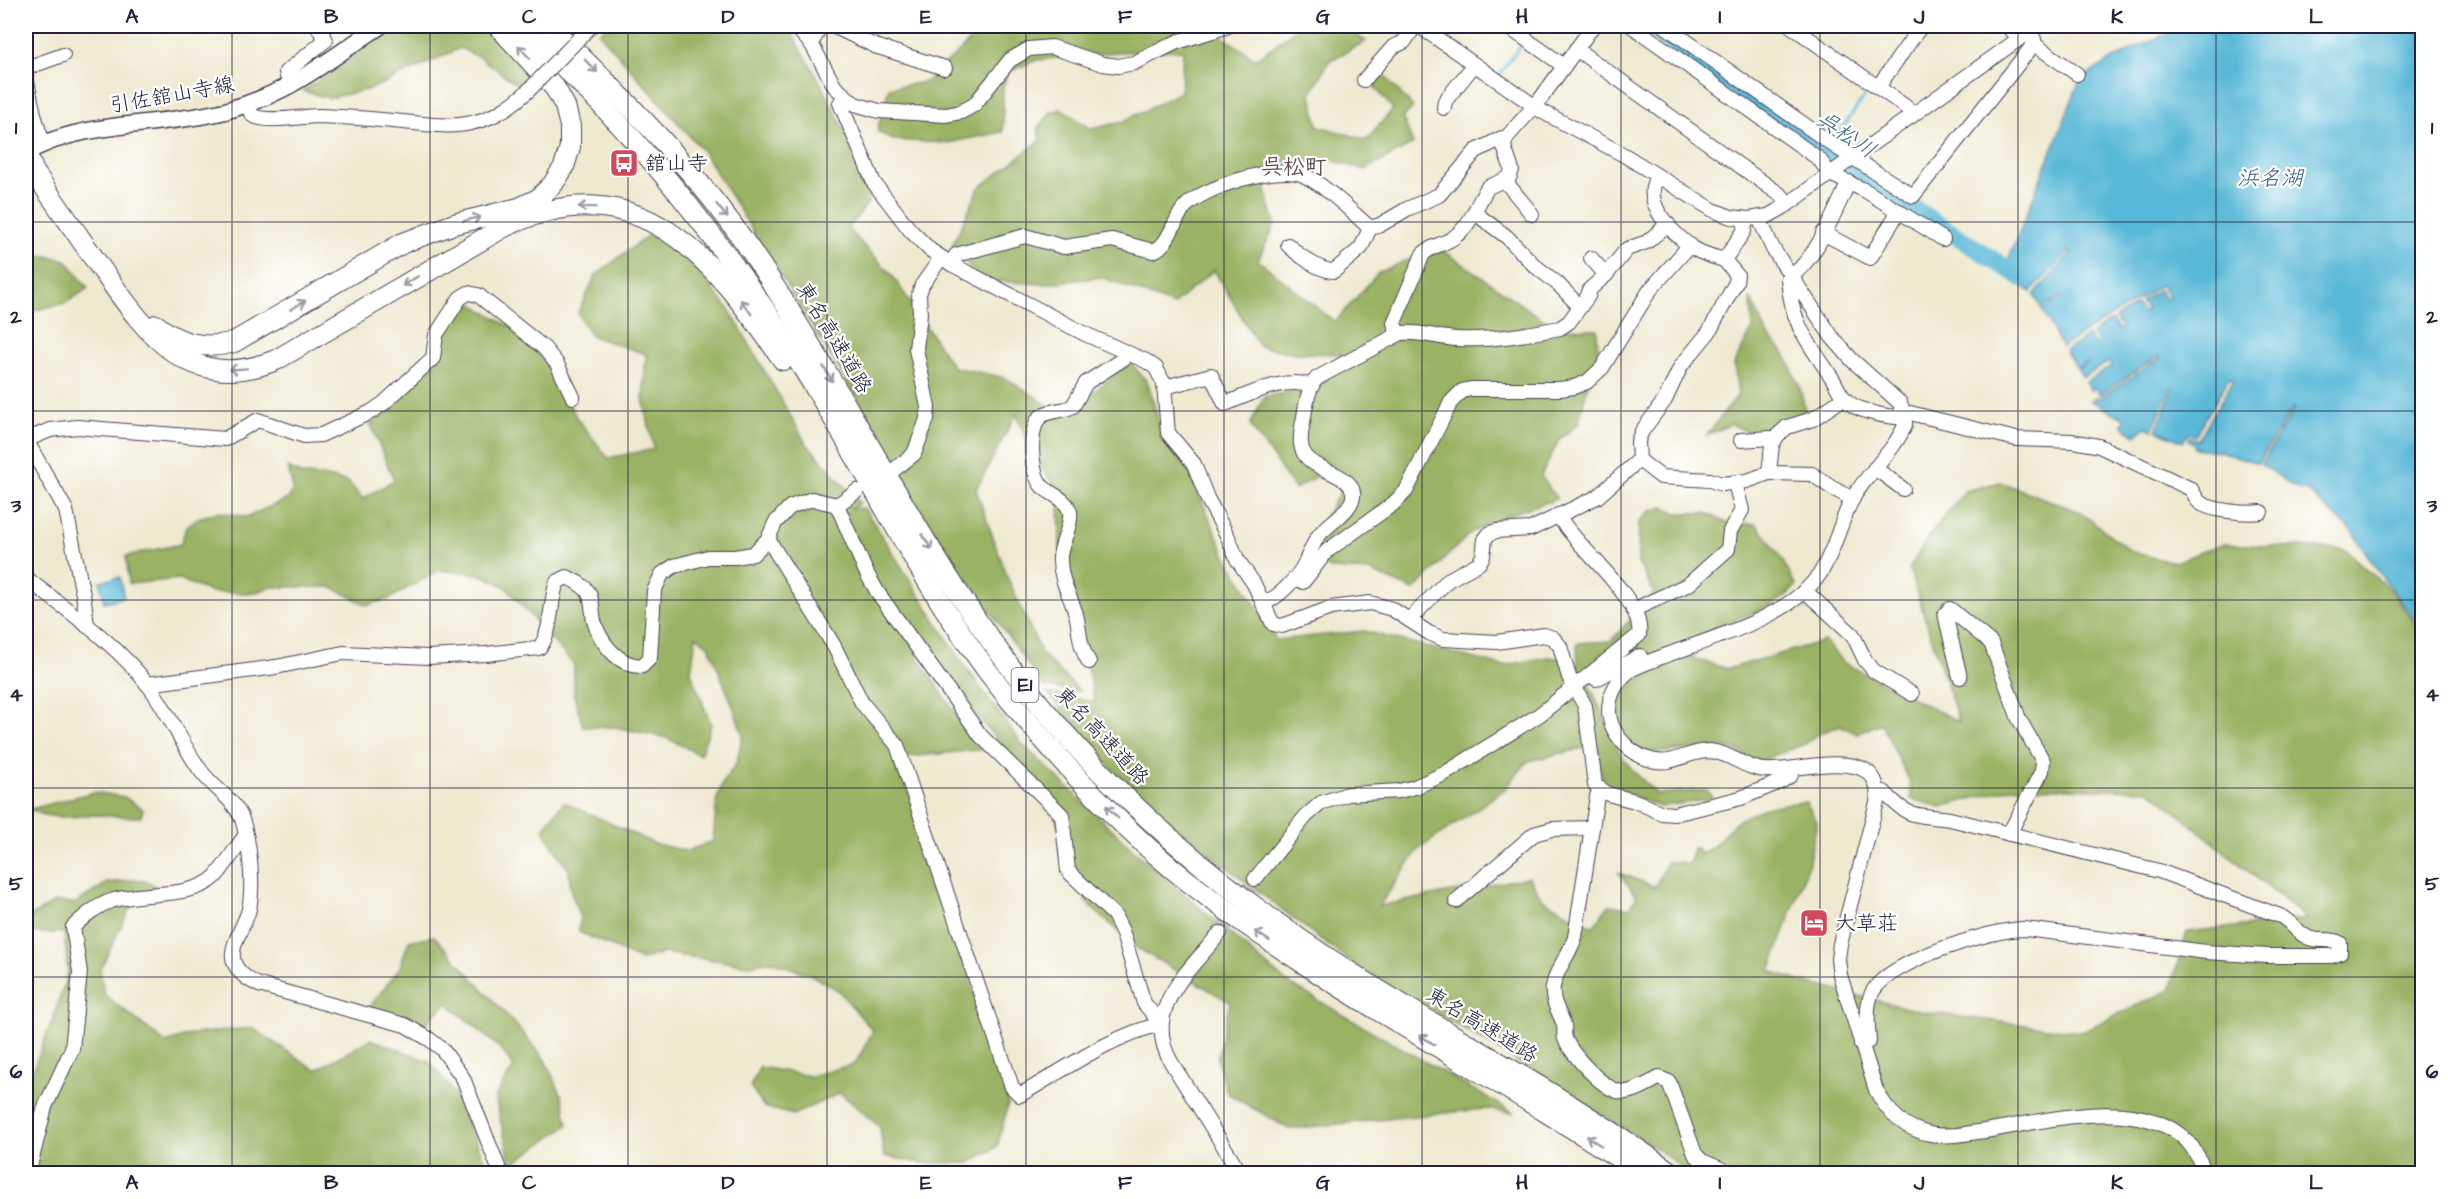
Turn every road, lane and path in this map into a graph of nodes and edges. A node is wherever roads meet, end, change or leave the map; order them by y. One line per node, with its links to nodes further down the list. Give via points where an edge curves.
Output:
1 (317, 26): 29 (street, via 326,40 286,72)
2 (380, 26): 29 (main road, 引佐舘山寺線)
3 (498, 26): 37 (highway, one-way to 3, via 153,322 187,343 225,345 403,243 454,224 519,208 538,199 553,184 570,147 565,106 555,87)
4 (520, 26): 76 (highway, 東名高速道路 / E1, via 627,133 678,190 729,257 773,321)
5 (549, 26): 111 (highway, 東名高速道路 / E1, one-way to 111, via 659,136 728,219 798,323 1001,657 1100,773 1196,862 1288,931)
6 (591, 26): 32 (street, bridge, via 503,111 461,125 352,117 261,119 252,115)
7 (795, 26): 20 (street)
8 (820, 26): 20 (street)
9 (833, 26): 25 (street, via 875,46)
10 (1228, 26): 31 (street, via 1118,66 1059,49 1029,50 1010,60 974,105 954,114 879,111)
11 (1417, 26): 23 (street); 28 (street)
12 (1507, 26): 24 (street)
13 (1593, 26): 21 (street)
14 (1632, 26): 39 (street, via 1819,159)
15 (1665, 26): 38 (street)
16 (1791, 26): 30 (street)
17 (1922, 26): 30 (street)
18 (2007, 26): 19 (street)
19 (2030, 34): 26 (street); 35 (street); 38 (street, via 1913,196)
20 (809, 42): 31 (street, via 830,80)
21 (1576, 49): 24 (street); 43 (street)
22 (63, 56): 27 (street, via 29,67)
23 (1474, 65): 33 (street); 34 (street, via 1445,101)
24 (1564, 66): 33 (street)
25 (945, 68)
26 (2077, 74)
27 (26, 75): 37 (street, via 37,119)
28 (1364, 80)
29 (290, 86): 32 (main road, 引佐舘山寺線)
30 (1878, 87): 35 (street)
31 (845, 97): 56 (street, via 840,103 874,183 910,230)
32 (247, 104): 37 (main road, 引佐舘山寺線, via 202,116 70,135)
33 (1534, 106): 36 (street); 40 (street)
34 (1444, 108)
35 (1912, 116): 38 (street)
36 (1506, 140): 41 (street, via 1504,147 1512,170); 49 (street, via 1502,138 1476,151 1435,198)
37 (30, 150): 76 (highway, one-way to 37, via 752,316 725,282 692,248 640,217 612,209 583,207 554,209 526,217 485,236 276,360 254,367 219,369 184,359 147,330 34,172)
38 (1853, 158): 39 (street)
39 (1833, 173): 42 (street); 43 (street)
40 (1657, 177): 47 (street, via 1713,210 1731,217); 48 (street, via 1653,198)
41 (1505, 181): 45 (street, via 1488,187); 46 (street)
42 (1849, 182): 44 (street); 50 (street)
43 (1788, 204): 47 (street, via 1776,212)
44 (1899, 211): 50 (street, via 1870,258); 51 (street)
45 (1475, 213): 59 (street, via 1507,237); 60 (street, via 1455,237 1423,254 1394,323)
46 (1532, 214)
47 (1752, 218): 55 (street); 58 (street)
48 (1668, 224): 53 (street); 57 (street, via 1647,242 1627,249)
49 (1370, 228): 52 (street, via 1361,248 1334,271 1300,257); 56 (street, via 1308,178 1288,173 1239,179 1197,198 1184,209 1163,245 1153,250 1112,240 1064,247 1025,236)
50 (1822, 233): 58 (street, via 1810,257)
51 (1943, 239)
52 (1288, 245)
53 (1690, 245): 55 (street); 83 (street, via 1650,290 1593,378 1567,389 1471,389 1458,394 1400,498 1327,551 1300,585)
54 (1591, 258): 57 (street)
55 (1724, 260): 70 (street, via 1737,275 1736,282 1709,332 1681,366 1665,400 1642,431)
56 (946, 261): 61 (street); 72 (street, via 922,285 919,294 916,349 927,419 914,454)
57 (1606, 275): 59 (street, via 1590,289)
58 (1792, 276): 65 (street, via 1788,279 1789,289 1800,332); 66 (street, via 1841,349 1900,403)
59 (1580, 307): 60 (street, via 1569,322 1555,329 1471,340)
60 (1398, 334): 62 (street, via 1322,374)
61 (1126, 352): 63 (street, via 1156,368); 90 (street, via 1086,383 1073,406 1044,414 1034,428 1036,478 1070,512 1061,568 1081,646)
62 (1312, 386): 63 (street, via 1272,386 1225,404 1211,375); 83 (street, via 1301,438 1303,453 1349,484 1353,498 1319,535)
63 (1165, 387): 85 (street, via 1168,433 1194,464 1237,559)
64 (573, 397): 67 (street, via 557,364 544,348 478,295 468,293 459,298 444,320 436,335 433,358 384,403 321,435 304,436 258,420 225,439 77,427 50,430)
65 (1844, 398): 66 (street, via 1860,409); 69 (street, via 1813,419 1787,428)
66 (1905, 416): 71 (street, via 1900,434); 79 (street, via 1910,413 2016,439 2099,446 2191,489 2205,505)
67 (26, 440): 88 (street, via 66,510)
68 (1741, 440): 69 (street)
69 (1774, 440): 73 (street)
70 (1639, 460): 74 (street, via 1661,477); 80 (street, via 1601,495)
71 (1875, 468): 75 (street); 77 (street)
72 (895, 469)
73 (1769, 473): 74 (street); 77 (street, via 1812,474)
74 (1735, 483): 86 (street, via 1742,510 1730,531 1728,549 1692,582)
75 (1903, 489)
76 (867, 491): 78 (street); 110 (highway, 東名高速道路 / E1, one-way to 76, via 1313,971 1190,883 1137,837 1010,700 970,647)
77 (1853, 499): 84 (street, via 1827,561)
78 (837, 504): 81 (street, via 812,499 790,507 775,523); 104 (street, via 879,593 981,736 1062,814 1068,871 1114,915 1144,1003)
79 (2261, 512)
80 (1558, 516): 86 (street); 87 (street, via 1531,529 1489,534 1479,563 1448,580)
81 (768, 539): 92 (street, via 753,554 708,557 674,566 662,574 654,591 650,658 642,666 617,656 600,638 588,591 567,577 557,582 553,592 546,639 539,648 428,657 343,653 276,667); 104 (street, via 834,646 862,703 897,746 1012,1087 1020,1095 1113,1042)
82 (26, 579): 88 (street)
83 (1289, 584): 85 (street)
84 (1805, 591): 89 (street, via 1775,613); 94 (street, via 1853,634 1864,660 1874,671)
85 (1263, 604): 87 (street, via 1271,621 1279,626 1331,608 1362,603 1385,607)
86 (1633, 610): 93 (street, via 1639,635)
87 (1409, 620): 93 (street, via 1450,640 1504,642 1549,636 1560,646)
88 (87, 626): 92 (street)
89 (1705, 640): 93 (street, via 1698,634); 95 (street, via 1640,665 1620,679 1609,707 1616,735 1632,750 1659,760 1712,752 1762,770)
90 (1089, 662)
91 (1960, 677): 99 (street, via 1945,614 1950,609 1991,643 2019,719 2043,761 2042,771)
92 (147, 684): 100 (street, via 202,773 237,809)
93 (1574, 687): 96 (street, via 1585,706 1593,781); 101 (street, via 1520,727 1430,781 1399,791 1339,796 1321,803)
94 (1912, 694)
95 (1791, 769): 96 (street, via 1791,775 1782,781 1748,796 1674,814); 97 (street, via 1834,764 1856,766 1871,776)
96 (1601, 791): 98 (street)
97 (1878, 792): 99 (street, via 1884,792 1901,810 1913,815 1950,819); 105 (street, via 1838,959)
98 (1592, 828): 102 (street, via 1552,829 1534,834); 106 (street, via 1575,937 1552,990 1565,1025 1564,1038 1587,1069 1617,1091 1629,1091 1659,1078 1669,1082 1695,1154)
99 (2009, 834): 105 (street, via 2168,873 2280,916 2309,939 2338,941 2341,951 2332,956 2236,955 2007,930 1958,942 1884,978 1871,995 1869,1041)
100 (245, 836): 107 (street, via 214,878 195,887 111,901 88,913 73,927 80,972 72,1049 45,1107); 108 (street, via 251,881 249,909 232,951 238,970 259,985 405,1025 442,1049 463,1078)
101 (1256, 879)
102 (1456, 901)
103 (1220, 933): 104 (street, via 1172,992 1164,1006)
104 (1161, 1024): 109 (street, via 1167,1055)
105 (1861, 1044): 112 (street, via 1885,1106 1897,1119 1921,1132 1948,1136 2095,1114 2130,1116 2183,1137 2197,1154)
106 (1721, 1168)
107 (28, 1173)
108 (501, 1173)
109 (1241, 1173)
110 (1643, 1173)
111 (1673, 1173)
112 (2205, 1173)

